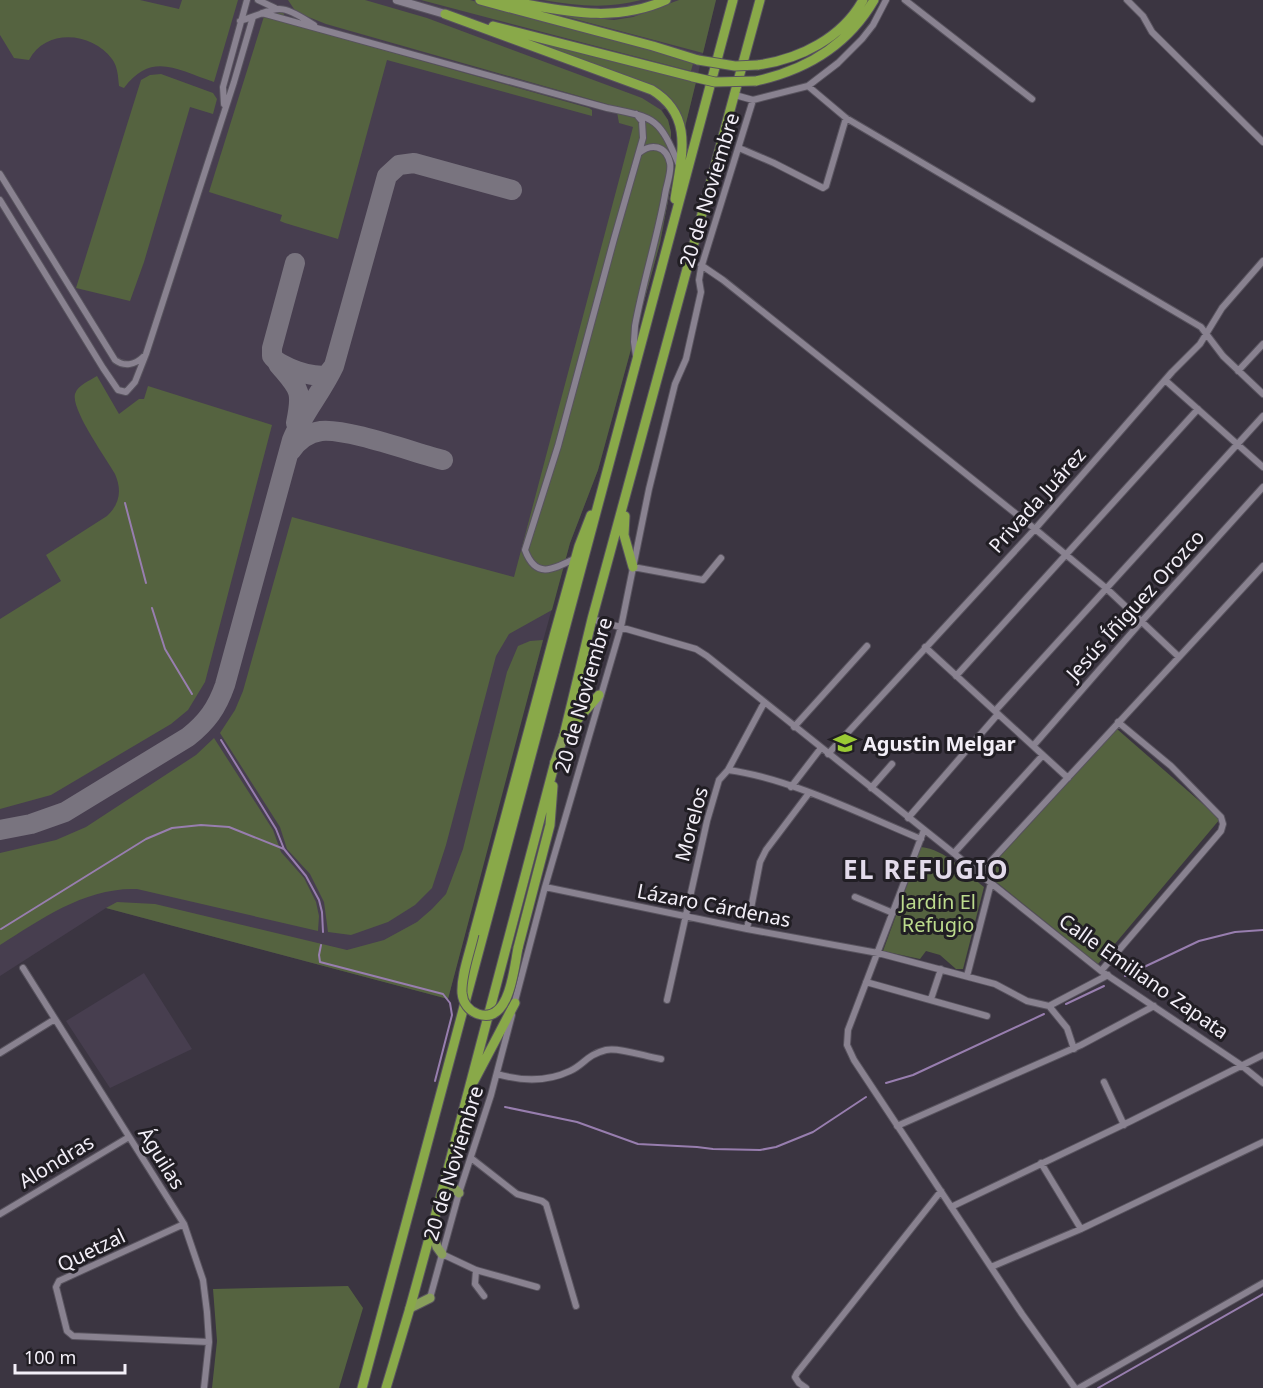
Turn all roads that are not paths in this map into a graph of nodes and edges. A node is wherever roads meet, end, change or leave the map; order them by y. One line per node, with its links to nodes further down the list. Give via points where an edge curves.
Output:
1 (247, 0): 18 (street)
2 (258, 0): 14 (street)
3 (397, 0): 16 (street)
4 (480, 0): 9 (highway, bridge, via 698,60 735,66 792,57 822,42 850,18)
5 (502, 0): 6 (highway, via 615,15)
6 (666, 0)
7 (733, 0): 33 (highway)
8 (760, 0): 21 (highway)
9 (863, 0)
10 (874, 0): 16 (highway, bridge, via 850,32 823,55 793,70 756,81 715,82)
11 (886, 0): 20 (street, via 862,39)
12 (905, 0): 22 (street)
13 (1127, 0): 27 (street, via 1152,32)
14 (276, 8): 15 (street); 19 (street)
15 (262, 13): 17 (street); 19 (street)
16 (445, 14): 30 (highway, via 662,96 678,116)
17 (253, 17): 18 (street); 24 (street)
18 (240, 21): 24 (street, via 223,87)
19 (319, 29): 25 (street)
20 (808, 86): 23 (street); 26 (street)
21 (735, 95): 23 (street); 49 (highway)
22 (1032, 99)
23 (753, 100): 28 (street, 20 de Noviembre)
24 (225, 107): 38 (street)
25 (636, 114): 29 (street, via 643,128); 30 (street, via 657,123)
26 (846, 118): 28 (street, via 823,188); 36 (street)
27 (1263, 142)
28 (739, 148): 35 (street, 20 de Noviembre)
29 (638, 154): 39 (street, via 646,147 660,148 670,167 635,326); 52 (street, via 558,446 525,550 529,562 540,569 553,569)
30 (680, 166): 33 (highway)
31 (0, 174): 38 (street, via 115,360 128,365)
32 (0, 200): 38 (street, via 118,390 126,392 135,382)
33 (668, 244): 39 (highway)
34 (1263, 261): 36 (street, Privada Juárez, via 1222,308)
35 (701, 265): 50 (street); 55 (street, 20 de Noviembre, via 701,292 686,359 675,384)
36 (1207, 334): 40 (street); 41 (street, Privada Juárez)
37 (1263, 344): 40 (street)
38 (146, 354)
39 (637, 361): 47 (highway)
40 (1238, 371): 42 (street)
41 (1165, 380): 43 (street); 50 (street, Privada Juárez)
42 (1263, 393)
43 (1198, 409): 45 (street); 51 (street)
44 (1263, 416): 45 (street)
45 (1238, 445): 46 (street); 56 (street)
46 (1263, 467)
47 (608, 474): 52 (highway); 140 (highway)
48 (1263, 487): 58 (street, Jesús Íñiguez Orozco)
49 (626, 496): 55 (highway, via 624,535); 57 (highway)
50 (1035, 529): 51 (street); 61 (street, Privada Juárez)
51 (1066, 555): 56 (street); 63 (street)
52 (576, 558): 74 (highway, bridge, via 474,934 462,995 466,1006 478,1014 492,1014 508,997 550,825)
53 (721, 558): 55 (street, via 703,580)
54 (1263, 566): 62 (street)
55 (633, 567): 59 (street, 20 de Noviembre)
56 (1106, 588): 58 (street); 66 (street)
57 (592, 619): 59 (street, Calle Emiliano Zapata); 69 (highway)
58 (1141, 622): 62 (street); 70 (street, Jesús Íñiguez Orozco)
59 (621, 627): 64 (street, 20 de Noviembre); 65 (street, Calle Emiliano Zapata, via 696,649)
60 (867, 646): 68 (street)
61 (925, 647): 63 (street); 72 (street, Privada Juárez)
62 (1179, 657): 67 (street)
63 (956, 676): 66 (street)
64 (599, 695): 69 (highway); 87 (street, 20 de Noviembre)
65 (764, 703): 68 (street, Calle Emiliano Zapata); 76 (street, Morelos)
66 (996, 712): 70 (street); 81 (street)
67 (1118, 722): 77 (street); 95 (street, via 1171,766 1221,817 1223,824)
68 (794, 727): 71 (street, Calle Emiliano Zapata)
69 (564, 735): 74 (main road)
70 (1033, 746): 73 (street)
71 (821, 748): 72 (street, Calle Emiliano Zapata); 78 (street)
72 (828, 754): 79 (street, Calle Emiliano Zapata)
73 (1043, 755): 77 (street); 84 (street)
74 (555, 762): 114 (highway)
75 (892, 764): 79 (street)
76 (728, 770): 78 (street); 90 (street, Morelos, via 719,780 707,820)
77 (1068, 778): 85 (street)
78 (791, 787): 80 (street)
79 (871, 788): 81 (street, Calle Emiliano Zapata)
80 (808, 793): 83 (street); 91 (street, via 760,862)
81 (909, 818): 82 (street, Calle Emiliano Zapata)
82 (924, 830): 83 (street); 84 (street, Calle Emiliano Zapata)
83 (921, 839): 89 (street)
84 (954, 854): 85 (street, Calle Emiliano Zapata)
85 (979, 874): 86 (street, Calle Emiliano Zapata)
86 (991, 884): 95 (street, Calle Emiliano Zapata); 97 (street)
87 (545, 887): 90 (street, Lázaro Cárdenas); 101 (street, 20 de Noviembre)
88 (855, 897): 89 (street)
89 (893, 913): 92 (street)
90 (685, 917): 91 (street, Lázaro Cárdenas); 100 (street, Morelos)
91 (747, 929): 92 (street, Lázaro Cárdenas)
92 (878, 953): 94 (street, Lázaro Cárdenas); 98 (street)
93 (23, 968): 105 (street, Águilas)
94 (941, 969): 97 (street, Lázaro Cárdenas); 99 (street)
95 (1101, 971): 96 (street, Calle Emiliano Zapata)
96 (1108, 975): 102 (street); 103 (street, Calle Emiliano Zapata)
97 (967, 976): 102 (street, Lázaro Cárdenas)
98 (866, 982): 99 (street); 116 (street, via 848,1030 847,1045)
99 (931, 999): 104 (street)
100 (667, 1000)
101 (515, 1003): 111 (street, 20 de Noviembre); 114 (highway)
102 (1049, 1006): 106 (street, via 1067,1028)
103 (1154, 1006): 106 (street); 110 (street, Calle Emiliano Zapata)
104 (987, 1016)
105 (55, 1019): 107 (street); 117 (street, Águilas)
106 (1074, 1049): 116 (street)
107 (0, 1053)
108 (1263, 1055): 110 (street)
109 (661, 1059): 111 (street, via 609,1049 590,1055 572,1071 546,1079 516,1079)
110 (1241, 1065): 113 (street, Calle Emiliano Zapata); 115 (street)
111 (497, 1074): 119 (street, 20 de Noviembre)
112 (1104, 1082): 115 (street)
113 (1263, 1083)
114 (466, 1096): 121 (highway)
115 (1124, 1125): 120 (street)
116 (897, 1126): 122 (street)
117 (129, 1137): 125 (street, Alondras); 126 (street, Águilas)
118 (1263, 1142): 127 (street)
119 (471, 1158): 123 (street, 20 de Noviembre); 136 (street, via 517,1194 546,1204)
120 (1041, 1163): 124 (street); 127 (street)
121 (446, 1180): 123 (main road); 128 (highway)
122 (940, 1191): 124 (street); 142 (street, via 797,1372 795,1377)
123 (459, 1193): 129 (street, 20 de Noviembre)
124 (951, 1207): 130 (street)
125 (0, 1214)
126 (184, 1224): 138 (street, Águilas, via 203,1280); 138 (street, Quetzal, via 60,1281 56,1287 67,1331 73,1336)
127 (1081, 1229): 130 (street)
128 (432, 1231): 129 (main road); 137 (highway)
129 (442, 1254): 131 (street); 135 (street, 20 de Noviembre)
130 (991, 1267): 143 (street)
131 (476, 1270): 133 (street); 134 (street, via 475,1284)
132 (1263, 1283): 143 (street)
133 (537, 1287)
134 (484, 1296)
135 (430, 1298): 137 (main road)
136 (576, 1306)
137 (410, 1308): 141 (highway)
138 (209, 1342): 139 (street, Águilas)
139 (204, 1388)
140 (362, 1388)
141 (386, 1388)
142 (806, 1388)
143 (1077, 1388)

